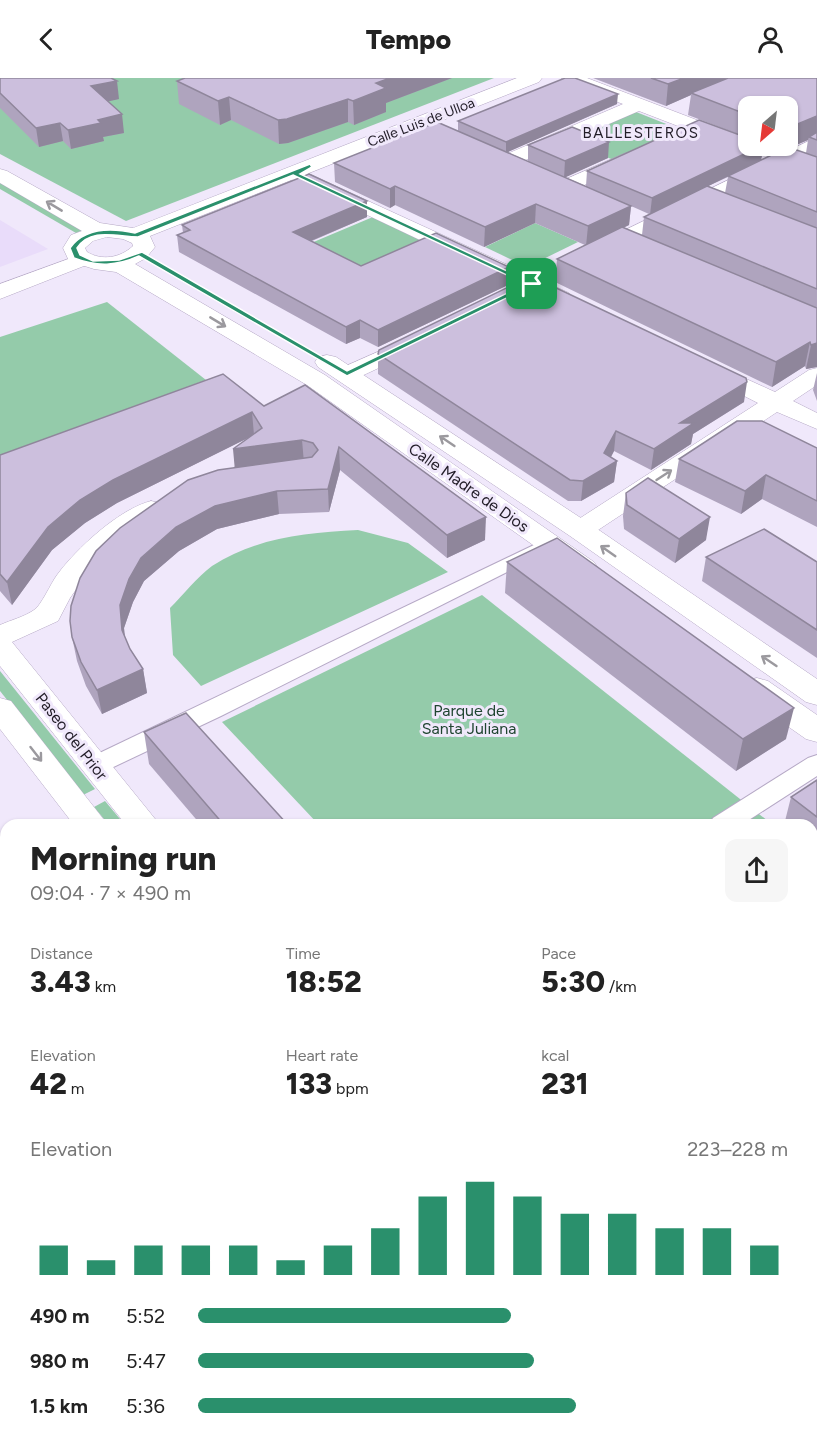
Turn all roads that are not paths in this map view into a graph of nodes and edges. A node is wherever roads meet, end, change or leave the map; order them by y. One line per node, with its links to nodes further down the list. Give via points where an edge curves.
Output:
1 (533, 78): 6 (main road, Calle Luis de Ulloa)
2 (571, 78): 3 (street)
3 (639, 104): 5 (street); 13 (street)
4 (686, 106): 5 (street)
5 (666, 114): 7 (street)
6 (418, 123): 8 (street); 16 (main road, Calle Luis de Ulloa)
7 (698, 126): 9 (street); 14 (street)
8 (447, 135)
9 (674, 137)
10 (817, 143): 14 (street)
11 (487, 152): 13 (street)
12 (642, 152): 20 (street)
13 (507, 160): 17 (street)
14 (783, 160): 15 (street); 23 (street)
15 (806, 168)
16 (303, 170): 29 (main road, Calle Luis de Ulloa); 33 (street)
17 (526, 170)
18 (0, 175): 27 (main road, one-way to 18, via 93,228)
19 (545, 178): 20 (street)
20 (564, 187): 22 (street)
21 (0, 196): 31 (main road, Calle Madre de Dios)
22 (585, 196)
23 (703, 199): 24 (street); 26 (street)
24 (726, 208)
25 (628, 215): 26 (street)
26 (651, 225): 28 (street)
27 (107, 231): 29 (main road, via 123,232); 31 (main road, via 96,233)
28 (619, 240): 30 (street); 32 (street)
29 (137, 244): 31 (main road, Calle Luis de Ulloa, via 120,262); 39 (main road, Calle Madre de Dios)
30 (644, 250)
31 (90, 254): 34 (street); 45 (main road, Calle Madre de Dios, one-way to 45, via 123,267 316,380)
32 (580, 260)
33 (541, 279): 35 (street); 36 (street)
34 (0, 292)
35 (511, 294)
36 (576, 305)
37 (439, 330): 39 (street)
38 (689, 360): 41 (street)
39 (347, 374): 44 (main road, Calle Madre de Dios, one-way to 39)
40 (817, 375): 41 (street)
41 (777, 402): 42 (street); 44 (street, one-way to 41)
42 (817, 422)
43 (176, 495): 47 (street, via 108,537 55,597 48,615)
44 (580, 530): 50 (main road, Calle Madre de Dios, one-way to 44)
45 (549, 543): 46 (main road, Calle Madre de Dios); 54 (street)
46 (604, 582)
47 (0, 636)
48 (0, 646): 54 (street, Paseo del Prior)
49 (739, 676): 52 (main road)
50 (817, 694)
51 (0, 708): 55 (street, one-way to 55)
52 (817, 731)
53 (817, 764): 57 (street)
54 (96, 765): 56 (street, Paseo del Prior)
55 (87, 819)
56 (139, 819)
57 (731, 819)

